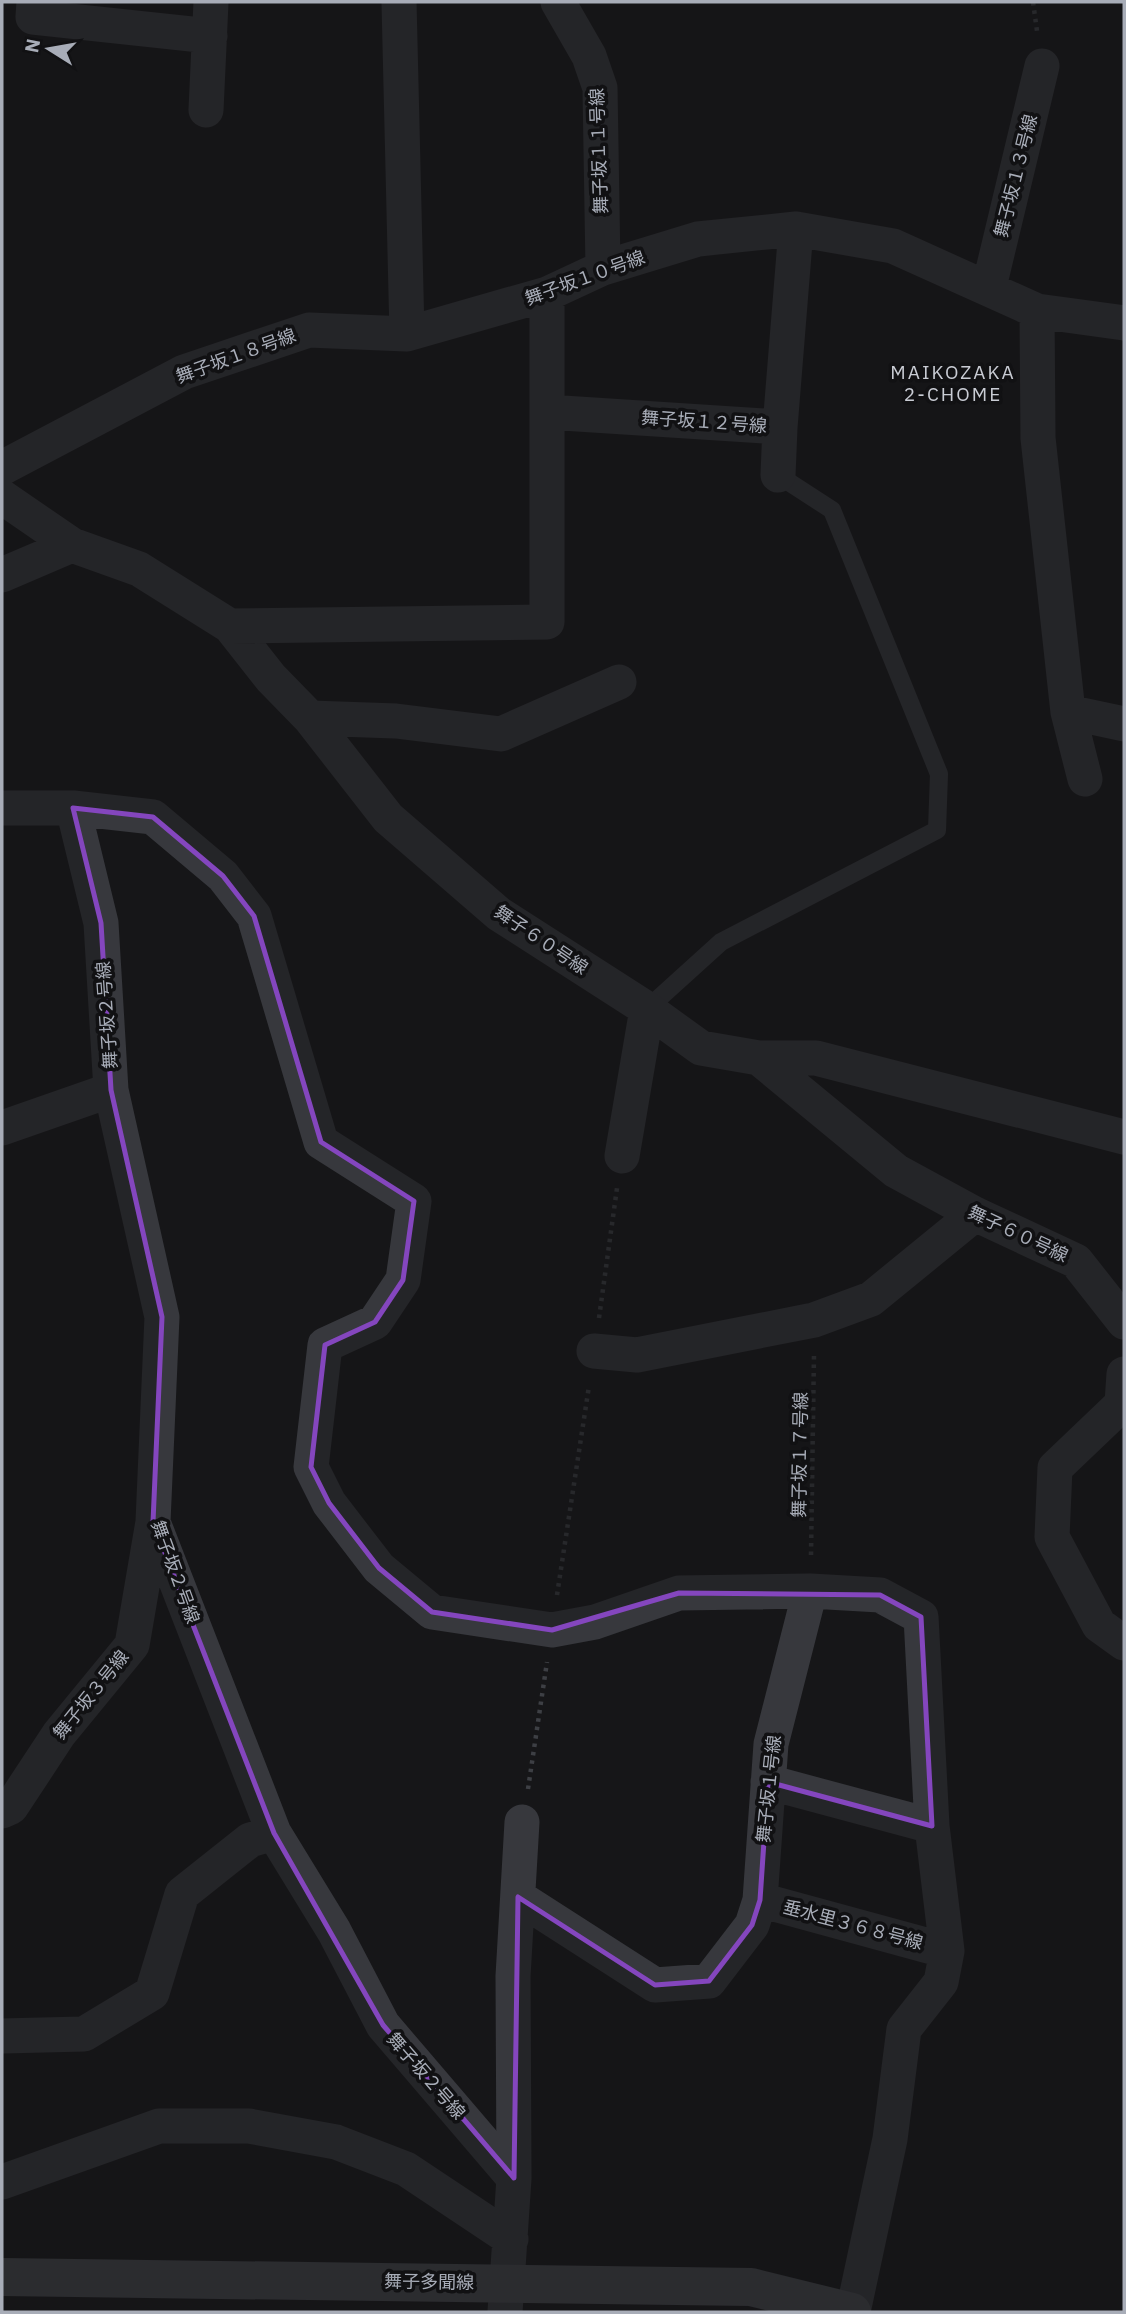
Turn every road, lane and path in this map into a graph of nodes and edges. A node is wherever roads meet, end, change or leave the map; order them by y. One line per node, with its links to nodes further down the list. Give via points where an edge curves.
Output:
1 (34, 2): 5 (street, via 33,17)
2 (211, 2): 5 (street)
3 (399, 2): 14 (street)
4 (558, 2): 9 (street, 舞子坂１１号線, via 589,56 600,88)
5 (209, 36): 7 (street)
6 (1042, 66): 10 (street, 舞子坂１３号線)
7 (205, 110)
8 (796, 229): 9 (street, 舞子坂１０号線, via 698,239); 10 (street, 舞子坂１０号線, via 893,246); 16 (street, 舞子坂１２号線)
9 (603, 268): 11 (street, 舞子坂１０号線)
10 (989, 287): 12 (street, 舞子坂１０号線)
11 (547, 294): 14 (street, 舞子坂１０号線); 15 (street)
12 (1037, 311): 13 (street, 舞子坂１０号線); 24 (street, via 1038,439)
13 (1124, 323)
14 (407, 334): 17 (street, 舞子坂１８号線, via 309,330 184,372)
15 (547, 412): 16 (street, 舞子坂１２号線); 22 (street, via 547,622)
16 (780, 427): 18 (street)
17 (2, 468)
18 (778, 475): 30 (lane, via 832,510 939,774 937,830 721,942)
19 (2, 497): 20 (street, 舞子６０号線)
20 (72, 545): 21 (street); 22 (street, 舞子６０号線, via 139,569)
21 (2, 575)
22 (230, 626): 25 (street, 舞子６０号線)
23 (619, 682): 25 (street, via 501,734 396,721)
24 (1068, 712): 26 (street); 27 (street)
25 (310, 718): 30 (street, 舞子６０号線, via 398,827 499,914)
26 (1124, 724)
27 (1085, 779)
28 (2, 808): 29 (street)
29 (73, 808): 32 (street, 舞子坂２号線, via 100,923); 43 (street, via 153,817 223,876 254,916 321,1142 414,1201 403,1280 375,1322 325,1346 311,1467 329,1503 379,1568 432,1612)
30 (647, 1009): 31 (street, 舞子６０号線, via 701,1048); 35 (street)
31 (759, 1058): 34 (street, via 816,1058); 36 (street, 舞子６０号線, via 897,1171)
32 (111, 1090): 33 (street); 41 (street, 舞子坂２号線, via 162,1317)
33 (2, 1128)
34 (1124, 1137)
35 (622, 1156): 39 (path)
36 (975, 1214): 37 (street, via 871,1299); 38 (street, 舞子６０号線, via 1076,1261)
37 (814, 1320): 39 (street, via 637,1355); 42 (path, 舞子坂１７号線)
38 (1124, 1322)
39 (594, 1351): 43 (path)
40 (1124, 1374): 44 (street, via 1122,1404 1055,1468 1052,1537 1099,1625)
41 (153, 1522): 46 (street, 舞子坂３号線, via 132,1645 59,1734 11,1807); 49 (street, 舞子坂２号線)
42 (810, 1591): 43 (street, via 679,1593 595,1622); 45 (street, 舞子坂１号線, via 771,1744); 48 (street, via 880,1595 921,1616)
43 (552, 1630): 47 (path)
44 (1124, 1643)
45 (768, 1782): 48 (street); 51 (street, 舞子坂１号線)
46 (2, 1811)
47 (523, 1822): 50 (street)
48 (932, 1826): 52 (street)
49 (274, 1833): 53 (street, via 250,1840 182,1894 152,1993 84,2034); 54 (street, 舞子坂２号線, via 334,1931 383,2025)
50 (518, 1896): 51 (street, 舞子坂１号線, via 655,1985 709,1981 752,1925); 54 (street, via 513,1976)
51 (760, 1900): 52 (street, 垂水里３６８号線)
52 (947, 1951): 59 (street, via 941,1982 904,2029 890,2139)
53 (2, 2036)
54 (514, 2178): 56 (street)
55 (2, 2182): 56 (street, via 159,2126 249,2126 336,2141 406,2169)
56 (511, 2239): 58 (street)
57 (2, 2277): 58 (street, 舞子多聞線)
58 (507, 2298): 59 (street, 舞子多聞線, via 751,2287)
59 (853, 2312)

